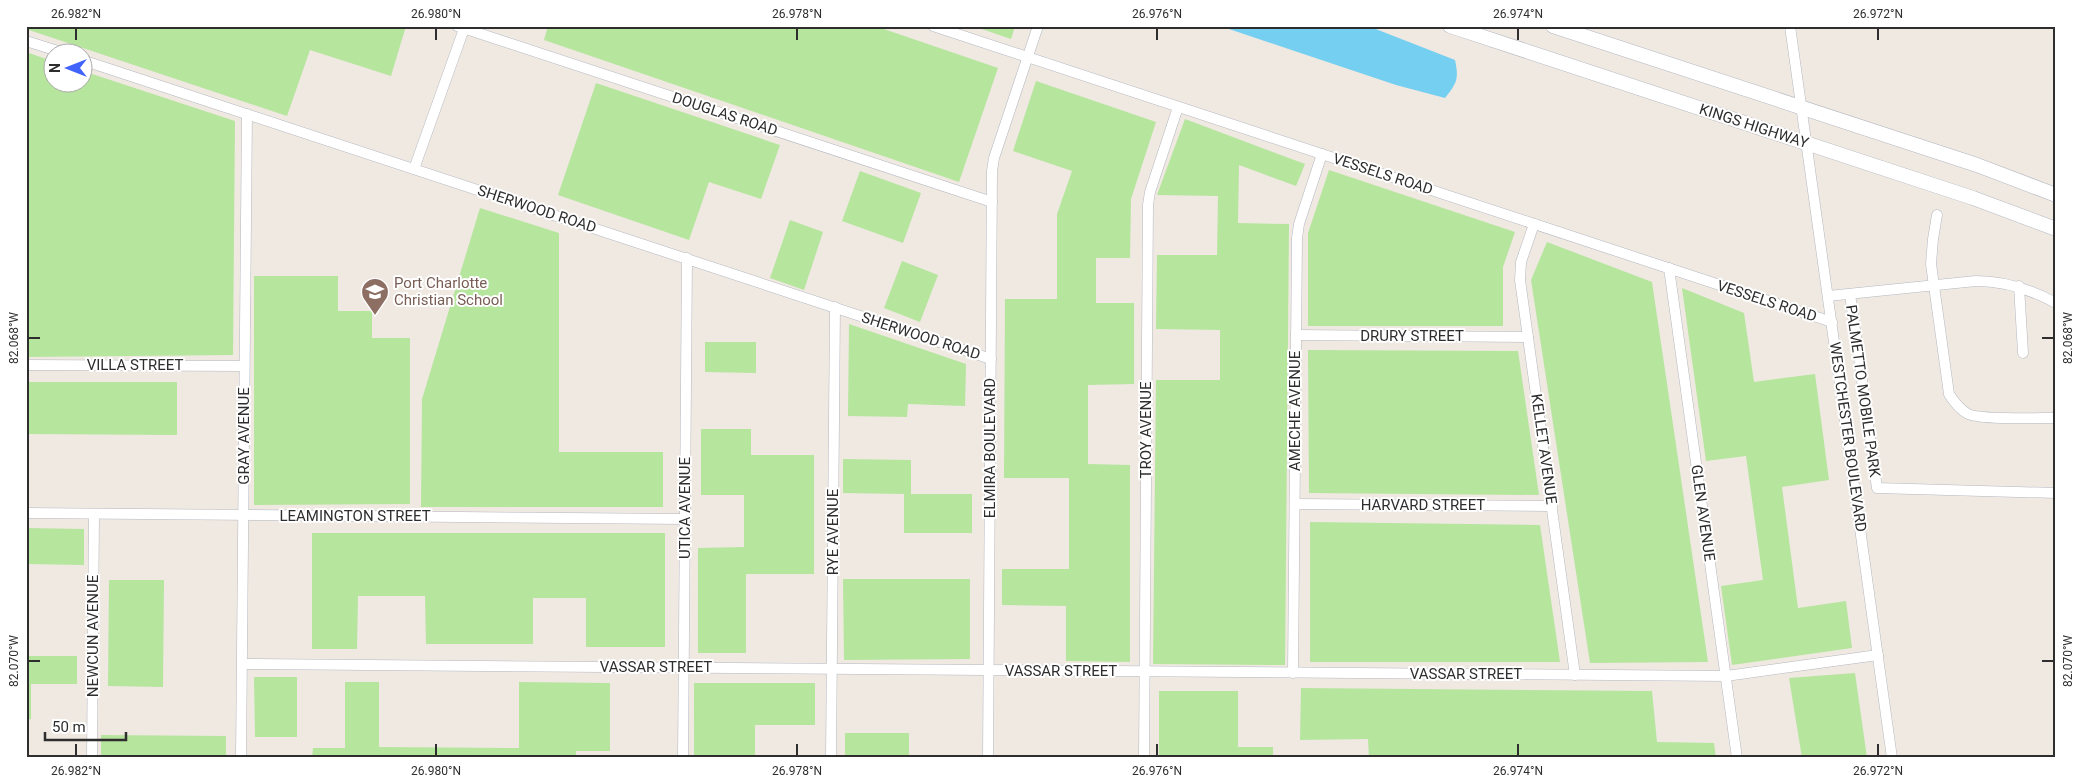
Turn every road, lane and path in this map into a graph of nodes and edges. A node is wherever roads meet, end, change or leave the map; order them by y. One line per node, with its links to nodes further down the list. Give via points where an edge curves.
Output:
1 (934, 26): 9 (street, VESSELS ROAD)
2 (1038, 26): 9 (street, ELMIRA BOULEVARD)
3 (1450, 26): 14 (main road, KINGS HIGHWAY)
4 (1553, 26): 12 (main road)
5 (1790, 26): 12 (street, WESTCHESTER BOULEVARD)
6 (462, 27): 16 (street); 18 (street, DOUGLAS ROAD)
7 (26, 41): 8 (street)
8 (42, 46)
9 (1027, 57): 11 (street, VESSELS ROAD); 18 (street, ELMIRA BOULEVARD, via 994,158)
10 (92, 63): 13 (street, SHERWOOD ROAD)
11 (1178, 107): 15 (street, VESSELS ROAD); 50 (street, TROY AVENUE, via 1148,205)
12 (1802, 108): 14 (street, WESTCHESTER BOULEVARD); 17 (main road, via 1977,165)
13 (246, 114): 16 (street, SHERWOOD ROAD); 36 (street, GRAY AVENUE)
14 (1807, 144): 21 (main road, KINGS HIGHWAY, via 1972,198); 27 (street, WESTCHESTER BOULEVARD)
15 (1322, 154): 20 (street, VESSELS ROAD); 31 (street, AMECHE AVENUE, via 1299,224)
16 (414, 169): 22 (street, SHERWOOD ROAD)
17 (2056, 195)
18 (992, 202): 34 (street, ELMIRA BOULEVARD)
19 (1937, 216): 24 (street, via 1932,256)
20 (1534, 224): 23 (street, VESSELS ROAD); 32 (street, KELLET AVENUE, via 1521,262)
21 (2056, 230)
22 (687, 258): 29 (street, SHERWOOD ROAD); 44 (street, UTICA AVENUE)
23 (1669, 268): 30 (street, VESSELS ROAD); 53 (street, GLEN AVENUE)
24 (1934, 285): 25 (street, PALMETTO MOBILE PARK, via 1990,281); 26 (street, PALMETTO MOBILE PARK); 37 (street, via 1949,394 1957,406 1969,414 1983,417)
25 (2019, 286): 28 (street, PALMETTO MOBILE PARK); 33 (street)
26 (1850, 294): 27 (street, PALMETTO MOBILE PARK); 38 (street, PALMETTO MOBILE PARK, via 1877,488)
27 (1828, 296): 30 (street, WESTCHESTER BOULEVARD)
28 (2056, 303)
29 (835, 307): 34 (street, SHERWOOD ROAD); 48 (street, RYE AVENUE)
30 (1832, 322): 45 (street, WESTCHESTER BOULEVARD)
31 (1296, 336): 32 (street, DRURY STREET); 39 (street, AMECHE AVENUE)
32 (1528, 337): 40 (street, KELLET AVENUE)
33 (2023, 353)
34 (991, 359): 49 (street, ELMIRA BOULEVARD)
35 (26, 364): 36 (street, VILLA STREET)
36 (244, 366): 43 (street, GRAY AVENUE)
37 (2056, 418)
38 (2056, 493)
39 (1295, 504): 40 (street, HARVARD STREET); 51 (street, AMECHE AVENUE)
40 (1552, 506): 52 (street, KELLET AVENUE)
41 (26, 513): 42 (street, LEAMINGTON STREET)
42 (94, 514): 43 (street, LEAMINGTON STREET); 54 (street, NEWCUN AVENUE)
43 (243, 515): 44 (street, LEAMINGTON STREET); 46 (street, GRAY AVENUE)
44 (684, 519): 47 (street, UTICA AVENUE)
45 (1878, 655): 53 (street, VASSAR STREET); 61 (street, WESTCHESTER BOULEVARD)
46 (242, 664): 47 (street, VASSAR STREET); 55 (street, GRAY AVENUE)
47 (683, 668): 48 (street, VASSAR STREET); 56 (street, UTICA AVENUE)
48 (832, 669): 49 (street, VASSAR STREET); 57 (street, RYE AVENUE)
49 (988, 670): 50 (street, VASSAR STREET); 58 (street, ELMIRA BOULEVARD)
50 (1144, 671): 51 (street, VASSAR STREET); 59 (street, TROY AVENUE)
51 (1293, 673): 52 (street, VASSAR STREET)
52 (1576, 675): 53 (street, VASSAR STREET)
53 (1726, 676): 60 (street, GLEN AVENUE)
54 (92, 758)
55 (241, 758)
56 (683, 758)
57 (831, 758)
58 (988, 758)
59 (1144, 758)
60 (1737, 758)
61 (1892, 758)

